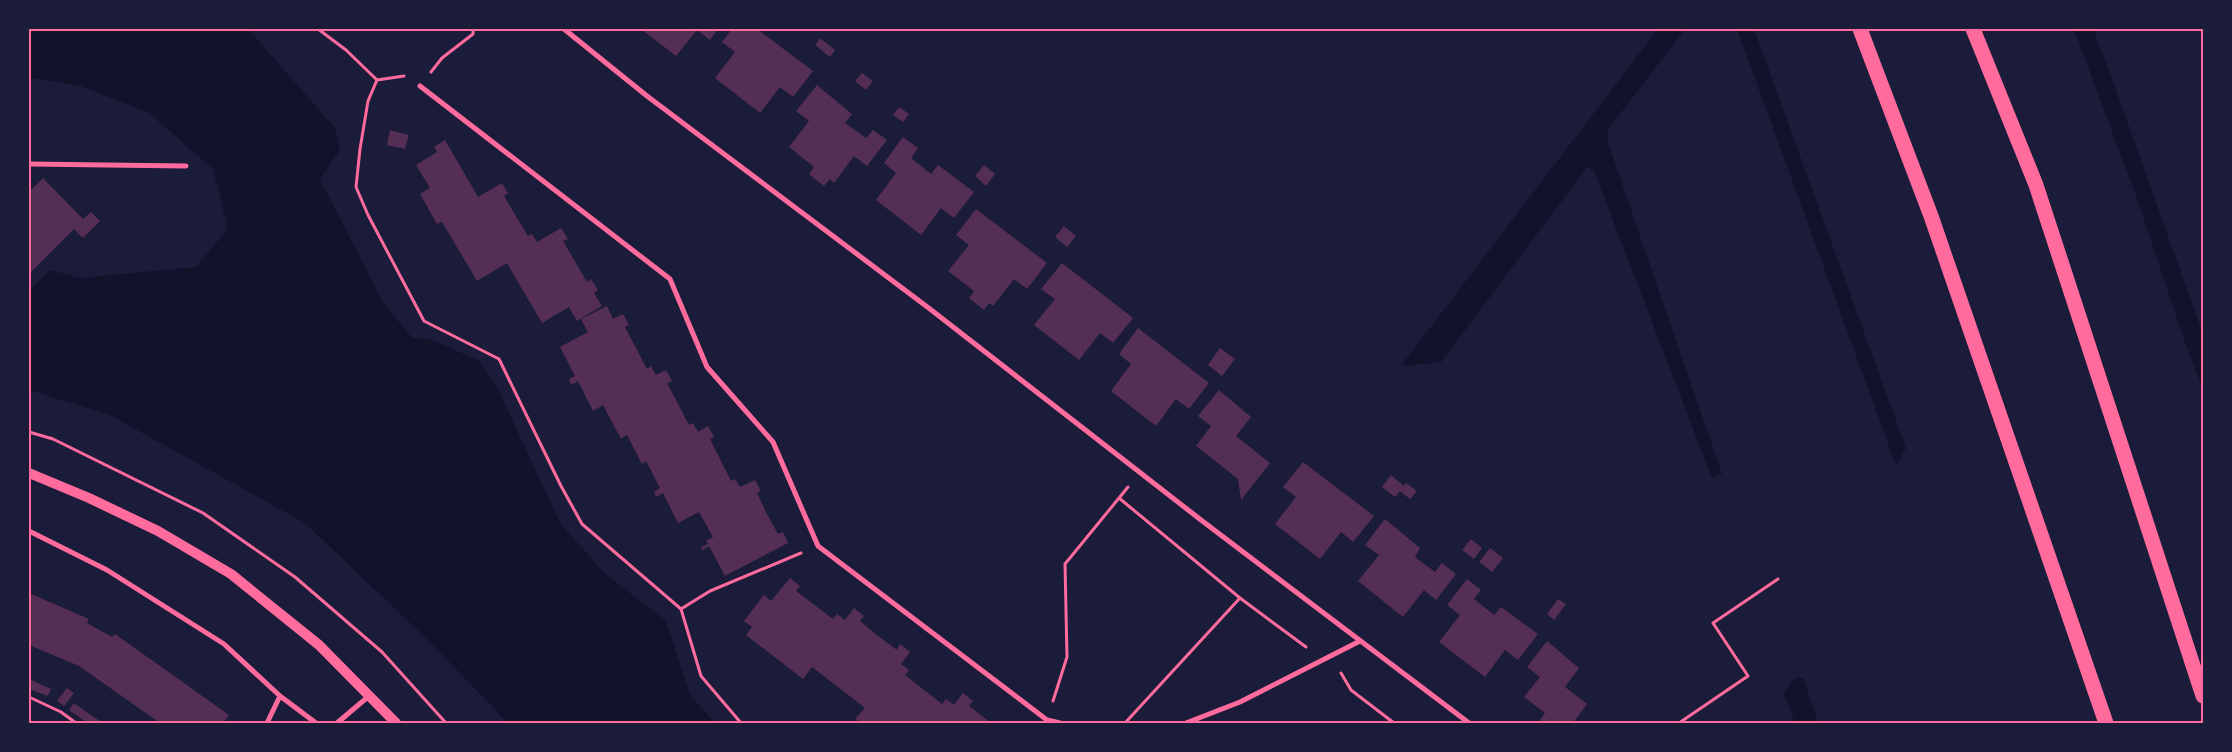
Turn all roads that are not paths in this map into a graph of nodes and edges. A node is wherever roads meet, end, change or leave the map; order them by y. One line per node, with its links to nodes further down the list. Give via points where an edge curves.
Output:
1 (564, 29): 9 (street, via 647,96)
2 (1860, 29): 20 (highway, via 1932,216)
3 (1973, 29): 12 (highway, via 2036,184)
4 (420, 86): 17 (street, via 670,279 707,367 773,442 818,546 1047,720)
5 (29, 164): 6 (street)
6 (186, 166)
7 (29, 473): 10 (main road, via 158,531 231,574 319,645)
8 (29, 531): 11 (street, via 107,570 224,644)
9 (1360, 640): 18 (street, via 1240,702); 19 (street)
10 (369, 695): 15 (street); 16 (main road)
11 (280, 696): 13 (street); 14 (street)
12 (2203, 696)
13 (267, 723)
14 (316, 723)
15 (337, 723)
16 (396, 723)
17 (1060, 723)
18 (1186, 723)
19 (1469, 723)
20 (2106, 723)

